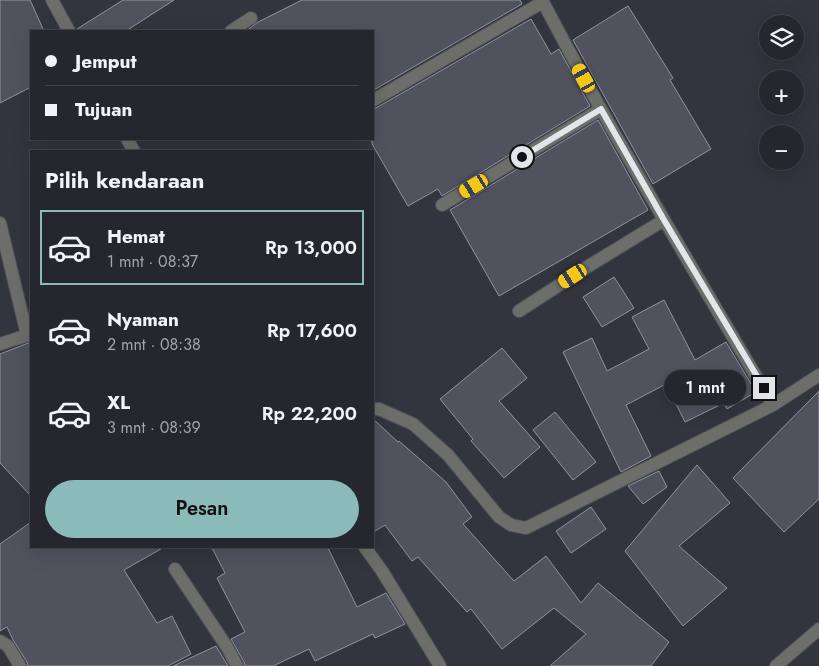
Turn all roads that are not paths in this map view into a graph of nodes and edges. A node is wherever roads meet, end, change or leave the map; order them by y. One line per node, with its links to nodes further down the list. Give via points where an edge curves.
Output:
1 (52, 0): 4 (street)
2 (542, 1): 6 (street); 7 (street)
3 (251, 18): 5 (street)
4 (68, 30)
5 (233, 30)
6 (374, 100)
7 (601, 109): 8 (street); 9 (street)
8 (442, 205)
9 (664, 220): 11 (street); 15 (street)
10 (0, 223): 12 (street)
11 (519, 312)
12 (29, 335): 13 (street)
13 (0, 344)
14 (819, 375): 15 (street)
15 (773, 405): 16 (street, via 526,528 511,526 499,517 448,455 413,424)
16 (374, 409)
17 (366, 548): 23 (street)
18 (176, 569): 22 (street)
19 (819, 629): 24 (street)
20 (0, 641): 21 (street, via 8,646)
21 (20, 666)
22 (237, 666)
23 (440, 666)
24 (776, 666)

